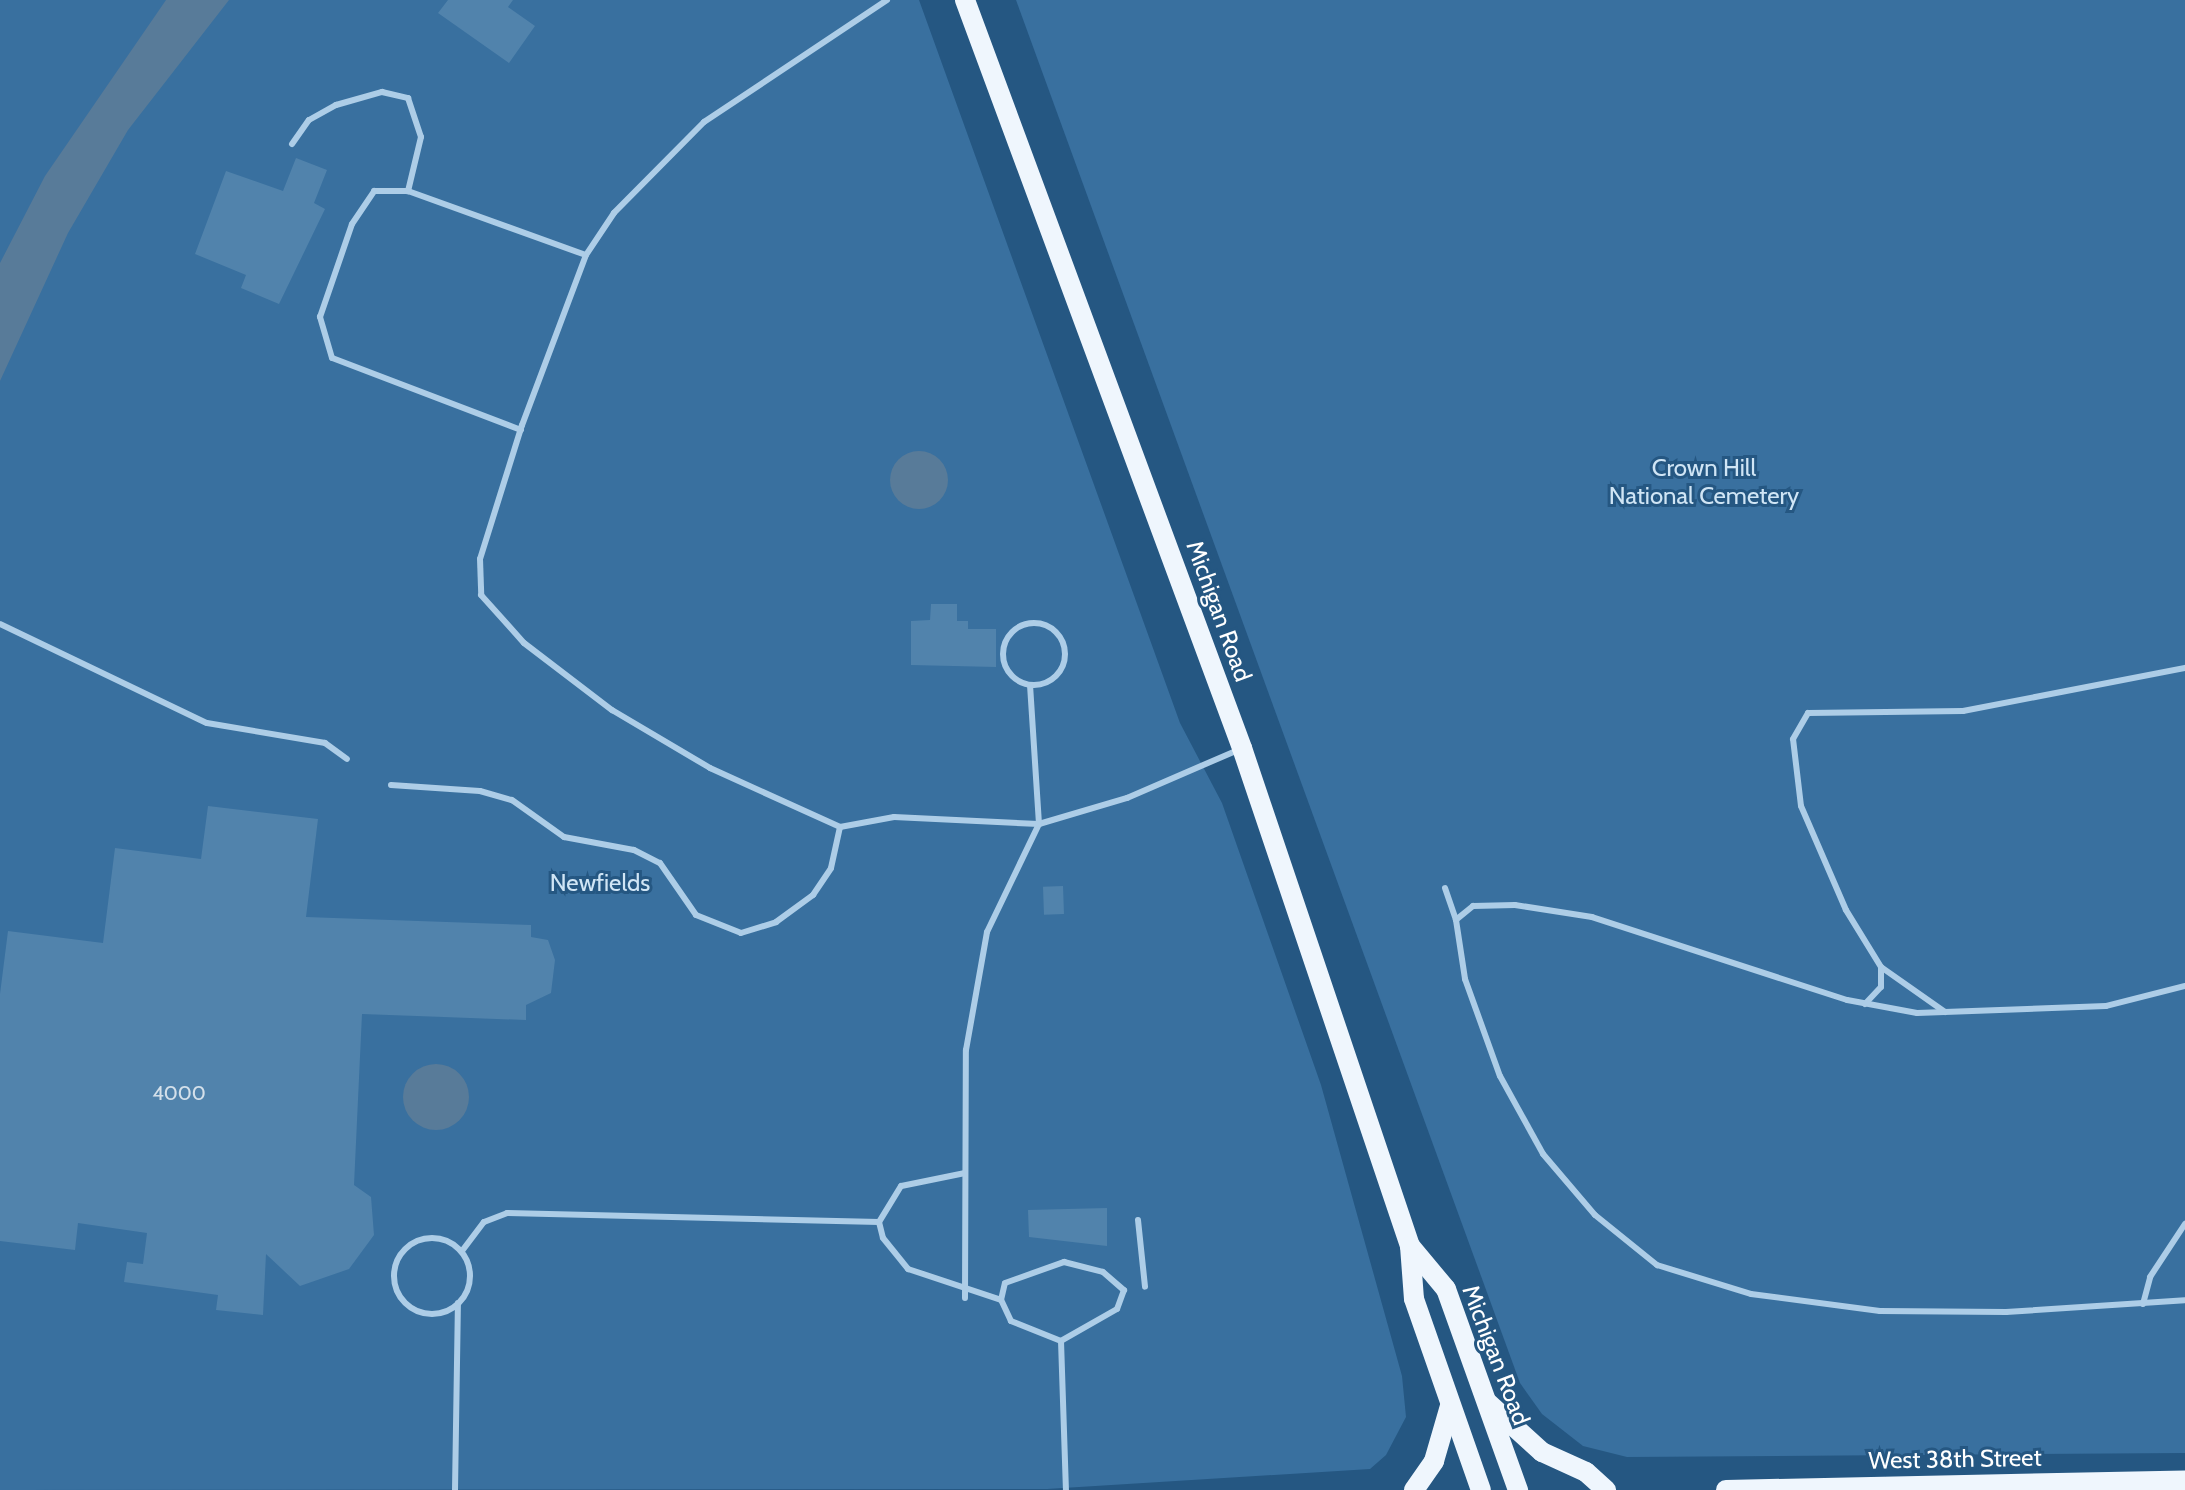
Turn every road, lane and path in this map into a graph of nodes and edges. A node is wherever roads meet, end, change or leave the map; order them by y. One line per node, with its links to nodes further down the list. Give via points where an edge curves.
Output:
1 (887, 0): 5 (lane, via 704,122 664,156)
2 (965, 0): 10 (main road, Michigan Road)
3 (292, 144): 4 (lane, via 309,120 336,105 382,92 408,98 421,137)
4 (408, 191): 5 (lane); 6 (lane, via 374,191 364,199 323,304 323,345 344,365)
5 (586, 255): 6 (lane)
6 (521, 430): 14 (lane, via 480,559 481,595 524,643 612,710 710,768)
7 (0, 624): 11 (lane, via 207,723 325,743)
8 (2185, 668): 17 (lane, via 1963,711 1808,713 1793,739 1801,806 1846,910)
9 (1030, 685): 9 (lane, via 1051,680 1065,655 1058,635 1036,624 1016,630 1004,647 1006,668); 13 (lane)
10 (1242, 748): 13 (lane, via 1127,798); 25 (main road, Michigan Road)
11 (347, 759)
12 (391, 785): 14 (lane, via 480,791 512,800 564,837 634,850 660,863 696,915 741,933 776,922 813,895 831,868)
13 (1039, 824): 14 (lane, via 894,817); 21 (lane, via 987,932 966,1050)
14 (840, 827)
15 (1445, 888): 16 (lane)
16 (1456, 920): 19 (lane, via 1473,906 1515,905 1592,917); 33 (lane, via 1465,979 1495,1062 1543,1154 1595,1215 1657,1265 1751,1294 1880,1311)
17 (1881, 967): 19 (lane, via 1881,987); 20 (lane)
18 (2185, 986): 20 (lane, via 2106,1006)
19 (1865, 1004): 20 (lane)
20 (1946, 1013)
21 (965, 1173): 23 (lane, via 901,1186); 28 (lane)
22 (1138, 1220): 27 (lane)
23 (879, 1222): 26 (lane, via 507,1213 484,1222); 28 (lane, via 908,1269)
24 (2185, 1224): 33 (lane, via 2150,1277)
25 (1410, 1246): 35 (main road, Michigan Road, via 1446,1289); 36 (main road, Michigan Road, via 1414,1299)
26 (462, 1251): 32 (lane, via 470,1280); 32 (lane, via 426,1238 403,1250 394,1267 398,1293 417,1311 433,1314)
27 (1145, 1287)
28 (967, 1288): 29 (lane); 30 (lane)
29 (965, 1298)
30 (1001, 1300): 34 (lane, via 1011,1321); 34 (lane, via 1005,1283 1064,1262 1103,1272 1124,1290 1117,1309)
31 (2185, 1300): 33 (lane)
32 (458, 1303): 38 (lane)
33 (2143, 1304)
34 (1061, 1341): 39 (lane)
35 (1487, 1403): 42 (main road, Michigan Road); 43 (main road, via 1542,1452 1586,1472)
36 (1450, 1406): 40 (main road, via 1434,1461); 41 (main road, Michigan Road)
37 (2185, 1480): 44 (main road, West 38th Street)
38 (455, 1490)
39 (1066, 1490)
40 (1414, 1490)
41 (1481, 1490)
42 (1518, 1490)
43 (1606, 1490)
44 (1726, 1490)

